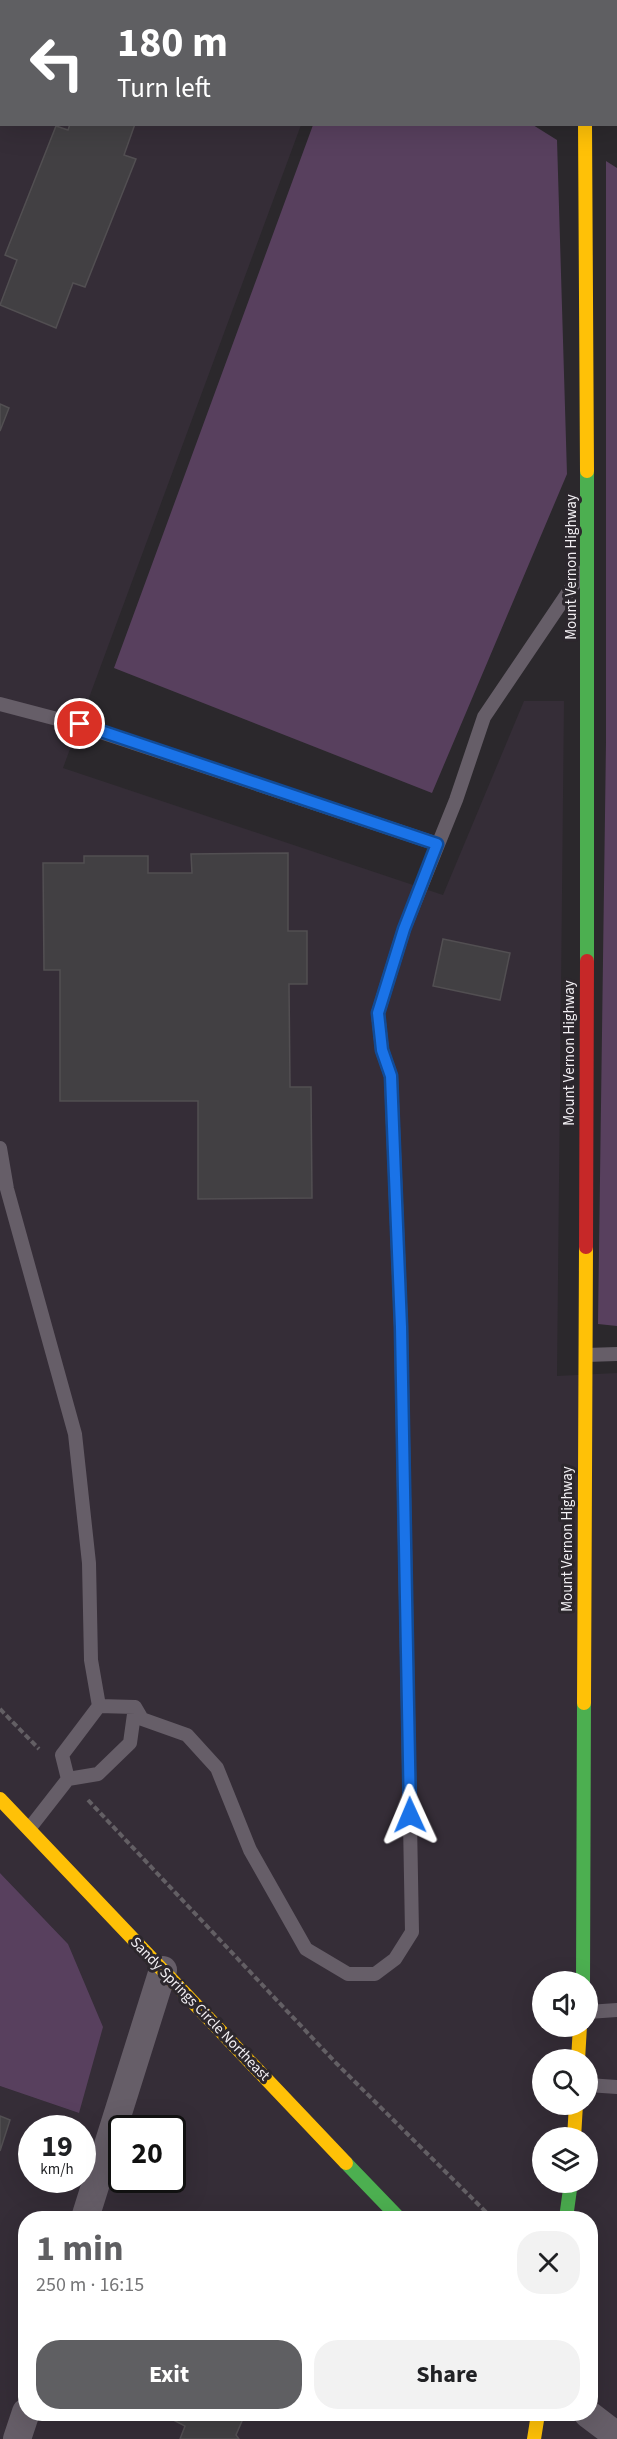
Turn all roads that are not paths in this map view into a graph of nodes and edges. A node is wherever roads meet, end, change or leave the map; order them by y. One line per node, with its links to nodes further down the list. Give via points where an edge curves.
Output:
1 (585, 126): 2 (street, Mount Vernon Highway)
2 (588, 563): 4 (lane, via 484,717); 7 (street, Mount Vernon Highway)
3 (0, 706): 4 (lane, via 80,724)
4 (437, 844): 9 (lane, via 404,929 378,1013 382,1050 391,1076 401,1338 412,1920 412,1932 395,1959 375,1974 348,1974 306,1949 250,1850 217,1768 187,1735 142,1719)
5 (0, 1148): 8 (lane, via 7,1189 75,1434 89,1563 91,1660)
6 (617, 1354): 7 (lane)
7 (584, 1355): 14 (street, Mount Vernon Highway)
8 (99, 1706): 9 (lane); 10 (lane, via 62,1755)
9 (135, 1707): 10 (lane, via 130,1743 99,1774)
10 (68, 1779): 12 (lane)
11 (0, 1799): 12 (street, Sandy Springs Circle Northeast)
12 (29, 1829): 13 (street, Sandy Springs Circle Northeast)
13 (163, 1970): 20 (street); 21 (street, Sandy Springs Circle Northeast)
14 (583, 1971)
15 (617, 2010): 16 (lane)
16 (598, 2011)
17 (598, 2086): 18 (lane)
18 (617, 2087)
19 (569, 2193): 22 (street)
20 (88, 2211)
21 (392, 2211)
22 (567, 2211)
23 (23, 2421): 27 (street)
24 (537, 2421): 28 (street)
25 (597, 2421): 26 (street)
26 (617, 2436)
27 (17, 2439)
28 (534, 2439)

